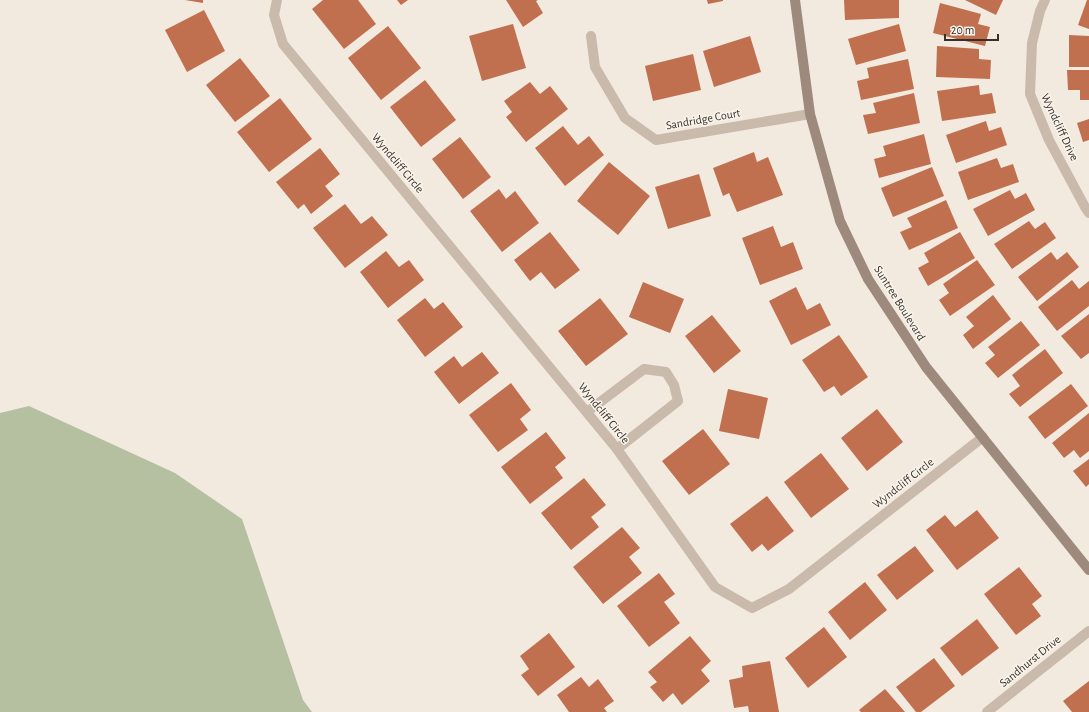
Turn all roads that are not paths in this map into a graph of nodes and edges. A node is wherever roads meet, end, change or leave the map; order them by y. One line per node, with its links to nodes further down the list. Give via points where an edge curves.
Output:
1 (277, 0): 7 (street, Wyndcliff Circle, via 274,15 283,44)
2 (795, 0): 5 (street, Suntree Boulevard)
3 (1045, 0): 6 (street, Wyndcliff Drive, via 1032,43 1030,94 1049,140)
4 (590, 36): 5 (street, Sandridge Court, via 595,67 625,118 656,140)
5 (810, 114): 8 (street, Suntree Boulevard, via 840,221 868,279 926,367)
6 (1089, 213)
7 (587, 412): 9 (street, Wyndcliff Circle); 9 (street, via 644,368 666,372 674,385 678,401)
8 (983, 437): 9 (street, Wyndcliff Circle, via 789,589 752,608 715,587); 10 (street, Suntree Boulevard)
9 (617, 449)
10 (1089, 570)
11 (1089, 631): 12 (street, Sandhurst Drive)
12 (987, 712)

